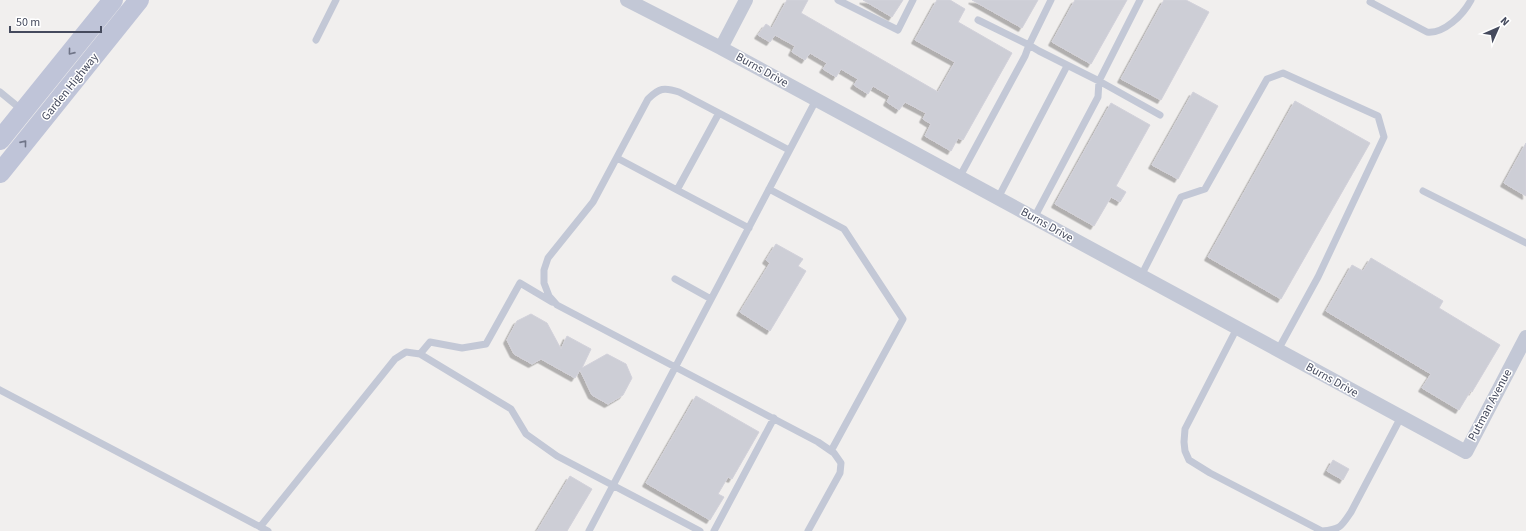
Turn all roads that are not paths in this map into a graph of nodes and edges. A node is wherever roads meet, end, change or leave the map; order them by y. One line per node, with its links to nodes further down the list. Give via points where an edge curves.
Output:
1 (113, 0): 20 (main road, Garden Highway, one-way to 20)
2 (139, 0): 26 (main road, Garden Highway, one-way to 2)
3 (336, 0): 13 (lane)
4 (627, 0): 15 (street, Burns Drive)
5 (746, 0): 15 (street)
6 (838, 0): 7 (lane, via 898,30)
7 (913, 0)
8 (1051, 0): 14 (lane)
9 (1140, 0): 17 (lane)
10 (1370, 0): 11 (lane, via 1426,32 1434,33 1458,16)
11 (1471, 0)
12 (978, 20): 14 (lane)
13 (316, 40)
14 (1029, 45): 16 (lane); 27 (lane)
15 (721, 48): 19 (street, Burns Drive)
16 (1067, 66): 17 (lane); 31 (lane)
17 (1099, 81): 22 (lane); 32 (lane, via 1098,97)
18 (0, 92): 20 (lane)
19 (816, 100): 24 (lane); 27 (street, Burns Drive)
20 (24, 111): 23 (main road, Garden Highway)
21 (719, 113): 24 (lane); 25 (lane, via 679,92 667,88 656,91 648,99); 29 (lane)
22 (1160, 115)
23 (0, 140)
24 (789, 150): 28 (lane)
25 (617, 158): 29 (lane); 38 (lane, via 594,202 548,258 544,282 549,296)
26 (0, 173)
27 (960, 178): 31 (street, Burns Drive)
28 (769, 189): 33 (lane); 47 (lane, via 844,229 902,319)
29 (677, 190): 33 (lane)
30 (1422, 191): 34 (lane)
31 (998, 198): 32 (street, Burns Drive)
32 (1034, 218): 35 (street, Burns Drive)
33 (749, 228): 37 (lane)
34 (1526, 243)
35 (1142, 276): 39 (street, Burns Drive); 41 (lane, via 1181,197 1205,189 1267,79 1283,73 1378,116 1384,137 1318,277)
36 (675, 279): 37 (lane)
37 (711, 299): 43 (lane)
38 (557, 304): 42 (lane, via 520,283 486,344 462,348 430,342); 43 (lane)
39 (1238, 328): 41 (street, Burns Drive); 45 (lane, via 1185,429 1185,451 1190,460 1210,473 1322,531 1334,530 1342,526 1351,512)
40 (1526, 337): 48 (street, Putman Avenue)
41 (1278, 350): 45 (street, Burns Drive)
42 (420, 354): 49 (lane, via 511,409 526,434 557,456); 50 (lane, via 406,352 395,359)
43 (676, 366): 46 (lane); 49 (lane)
44 (0, 390): 50 (lane)
45 (1401, 417): 48 (street, Burns Drive)
46 (774, 418): 47 (lane); 54 (lane)
47 (831, 451): 55 (lane, via 841,463 840,473)
48 (1466, 452)
49 (613, 485): 52 (lane); 53 (lane)
50 (260, 527): 51 (lane)
51 (268, 531)
52 (589, 531)
53 (700, 531)
54 (714, 531)
55 (808, 531)

